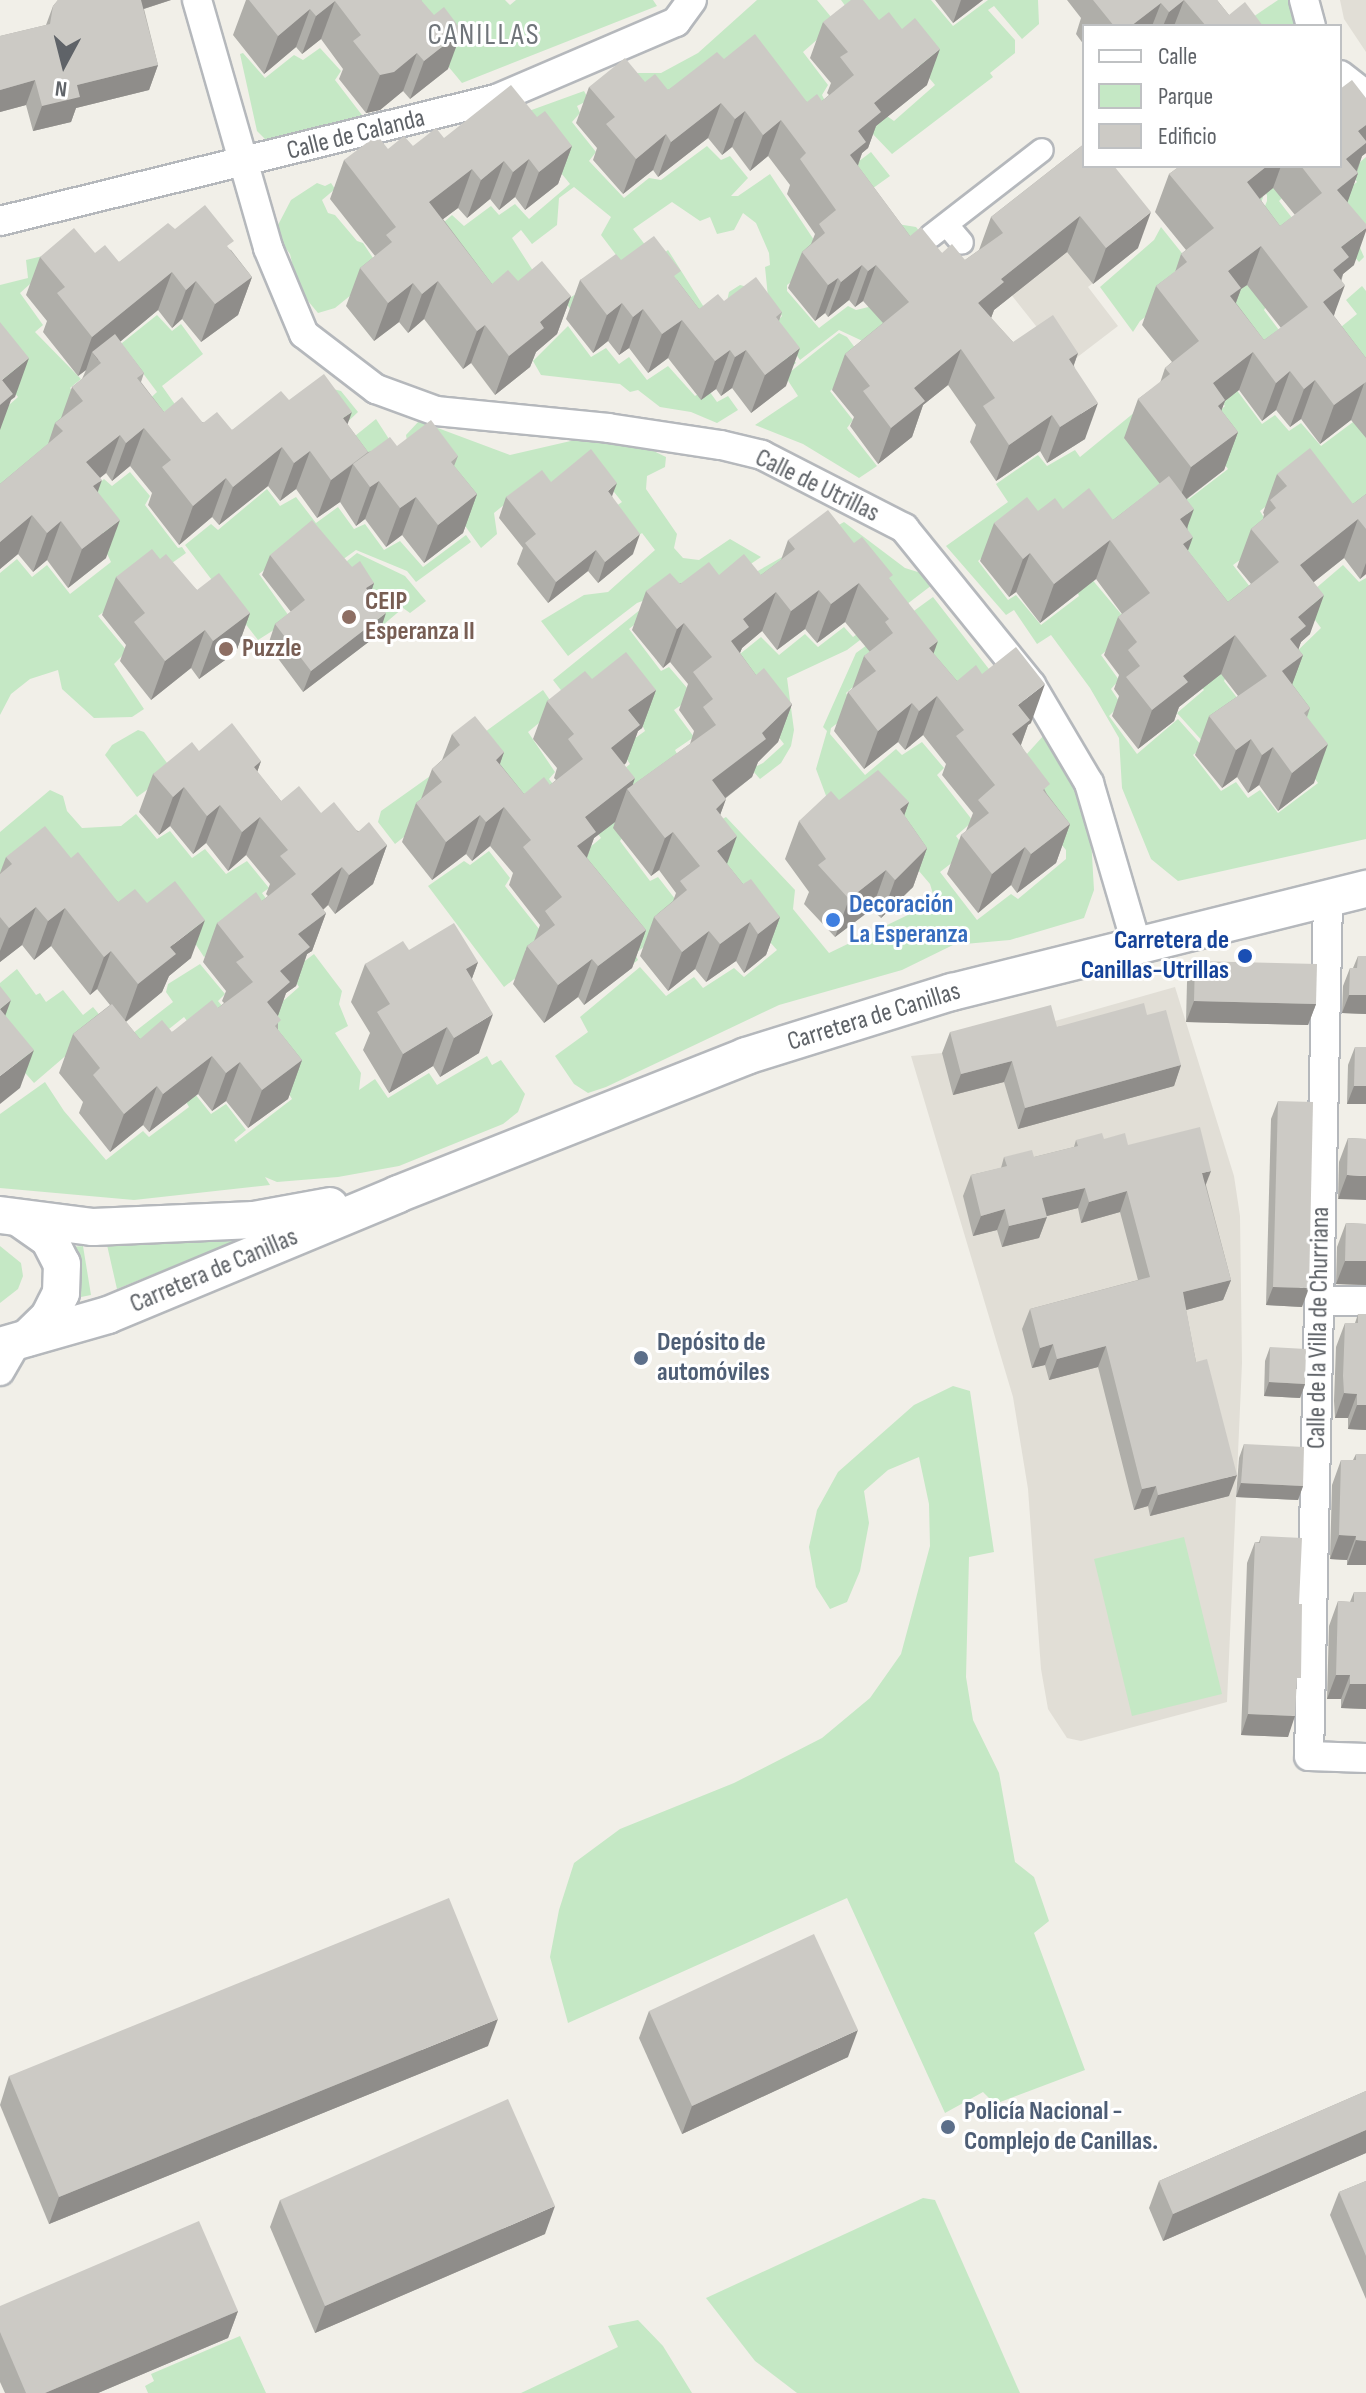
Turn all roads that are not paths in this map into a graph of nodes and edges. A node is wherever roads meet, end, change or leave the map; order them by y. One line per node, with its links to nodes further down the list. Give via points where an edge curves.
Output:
1 (197, 0): 8 (street, Calle de Utrillas)
2 (692, 0): 8 (street, Calle de Calanda, via 676,22 496,99)
3 (1304, 0): 4 (street)
4 (1310, 24)
5 (1342, 77): 6 (street)
6 (1366, 95)
7 (1042, 150): 10 (street, via 939,230)
8 (243, 163): 9 (street, Calle de Calanda); 13 (street, Calle de Utrillas, via 268,248 304,334 376,389 436,411 608,428 762,455 904,528 1031,685 1089,783)
9 (0, 221)
10 (962, 243)
11 (1366, 889): 12 (street, Carretera de Canillas)
12 (1328, 900): 13 (street, Carretera de Canillas); 16 (street, Calle de la Villa de Churriana)
13 (1137, 946): 14 (street, Carretera de Canillas, via 952,992 746,1056)
14 (398, 1194): 15 (street, Carretera de Canillas, via 254,1220 93,1227); 18 (street, Carretera de Canillas, via 108,1315)
15 (9, 1217): 18 (street, via 49,1239 62,1264 61,1293 49,1317)
16 (1321, 1301): 17 (street); 19 (street, Calle de la Villa de Churriana, via 1309,1756)
17 (1366, 1301)
18 (11, 1349)
19 (1366, 1758)

